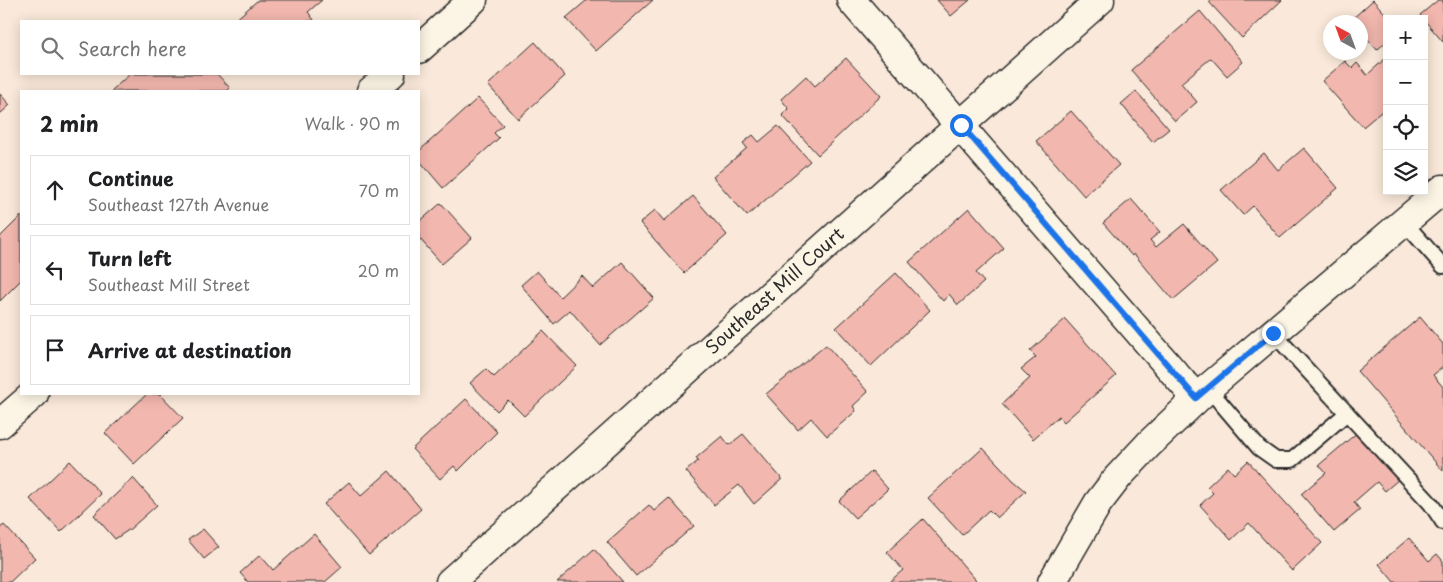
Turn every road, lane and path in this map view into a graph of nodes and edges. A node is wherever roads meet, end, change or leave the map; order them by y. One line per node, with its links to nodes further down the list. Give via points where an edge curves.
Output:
1 (473, 0): 4 (street)
2 (851, 0): 7 (street)
3 (1100, 0): 7 (street, Southeast Mill Court)
4 (420, 47)
5 (390, 75): 6 (street)
6 (372, 90)
7 (961, 125): 12 (street); 17 (street, Southeast Mill Court)
8 (1443, 189): 9 (street)
9 (1404, 222): 10 (lane); 11 (street)
10 (1443, 266)
11 (1273, 333): 12 (street); 14 (lane)
12 (1202, 393): 14 (lane, via 1259,448 1276,460 1292,460); 18 (street, via 1118,477 1103,496)
13 (33, 395): 15 (street)
14 (1348, 413): 16 (lane, via 1431,504)
15 (0, 424)
16 (1443, 522)
17 (450, 582)
18 (1052, 582)

